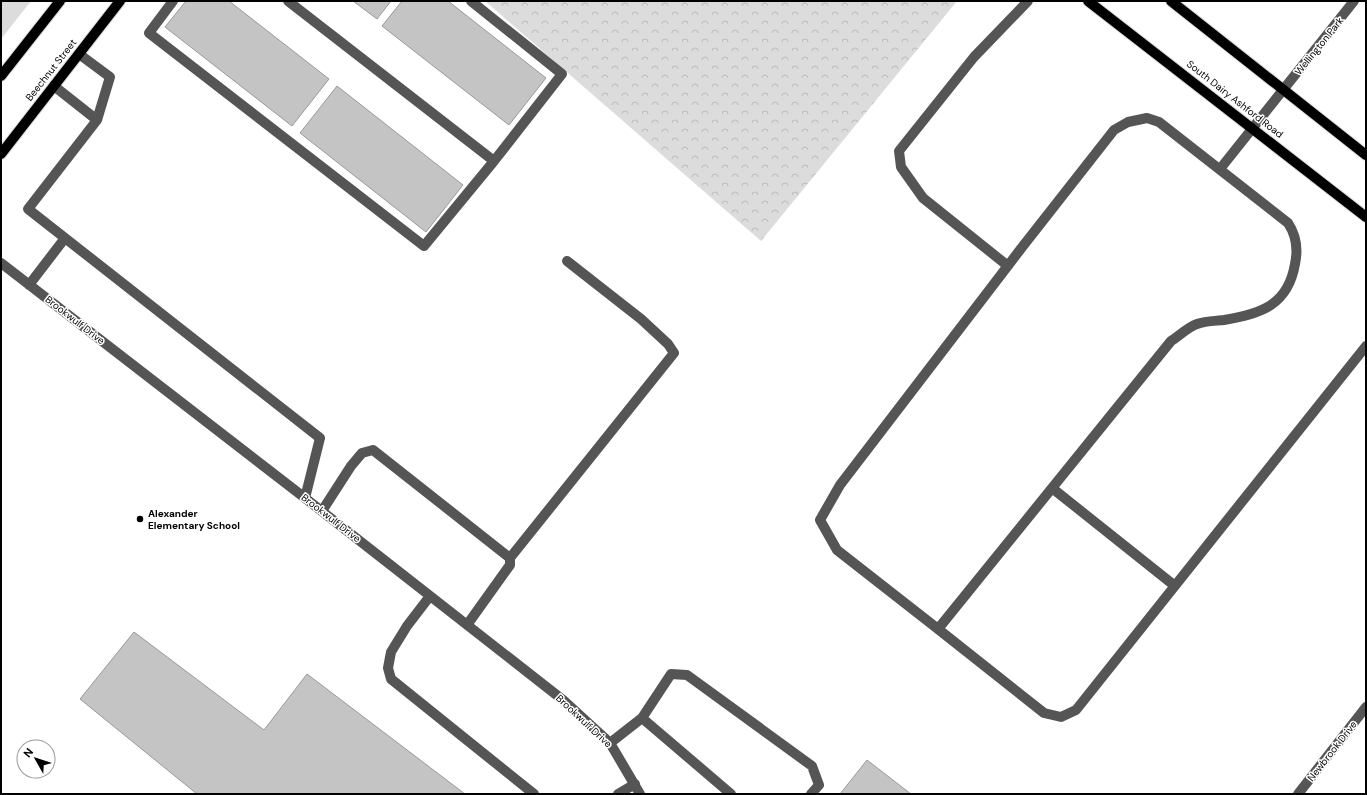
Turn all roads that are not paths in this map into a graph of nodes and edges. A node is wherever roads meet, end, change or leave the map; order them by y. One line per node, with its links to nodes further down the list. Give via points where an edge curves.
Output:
1 (60, 1): 11 (main road)
2 (120, 1): 10 (main road, Beechnut Street)
3 (173, 1): 18 (street, via 149,33 424,246)
4 (288, 1): 18 (street)
5 (471, 1): 18 (street, via 562,74)
6 (1028, 1): 24 (street, via 974,57 899,151 901,167 923,198)
7 (1088, 1): 15 (main road, South Dairy Ashford Road)
8 (1171, 1): 13 (main road)
9 (1354, 1): 13 (street, Wellington Park)
10 (79, 54): 12 (main road, Beechnut Street); 14 (street, via 110,77)
11 (1, 76)
12 (54, 86): 14 (street); 16 (main road, Beechnut Street)
13 (1283, 90): 15 (street, Wellington Park); 17 (main road)
14 (98, 120): 21 (street, via 28,209)
15 (1253, 128): 19 (street, Wellington Park); 20 (main road, South Dairy Ashford Road)
16 (1, 154)
17 (1366, 155)
18 (494, 161)
19 (1220, 169): 24 (street, via 1159,122 1147,118 1128,122 1114,130); 27 (street, via 1288,223 1294,231 1297,255 1293,278 1280,298 1266,309 1237,318 1196,324 1171,342)
20 (1366, 217)
21 (65, 238): 25 (street); 28 (street, via 320,438)
22 (567, 262): 30 (street, via 641,319 674,353)
23 (1, 263): 25 (street, Brookwulf Drive)
24 (1008, 266): 34 (street, via 840,485 820,520 838,550)
25 (29, 285): 28 (street, Brookwulf Drive)
26 (1366, 346): 31 (street)
27 (1052, 488): 31 (street); 34 (street)
28 (305, 498): 29 (street, Brookwulf Drive)
29 (322, 511): 30 (street, via 351,466 362,453 372,450); 32 (street, Brookwulf Drive)
30 (510, 558): 33 (street, via 510,565)
31 (1175, 586): 34 (street, via 1076,710 1061,717 1044,713)
32 (430, 596): 33 (street, Brookwulf Drive); 39 (street, via 391,652 388,668 390,679)
33 (467, 625): 37 (street, Brookwulf Drive, via 563,700)
34 (938, 629)
35 (1366, 707): 44 (street, Newbrook Drive)
36 (642, 718): 37 (street); 42 (street); 43 (street, via 671,674 687,675 812,766 818,785)
37 (610, 743): 38 (street, Brookwulf Drive)
38 (635, 784): 40 (street); 41 (street, Brookwulf Drive)
39 (534, 794)
40 (618, 794)
41 (640, 794)
42 (731, 794)
43 (811, 794)
44 (1298, 794)

